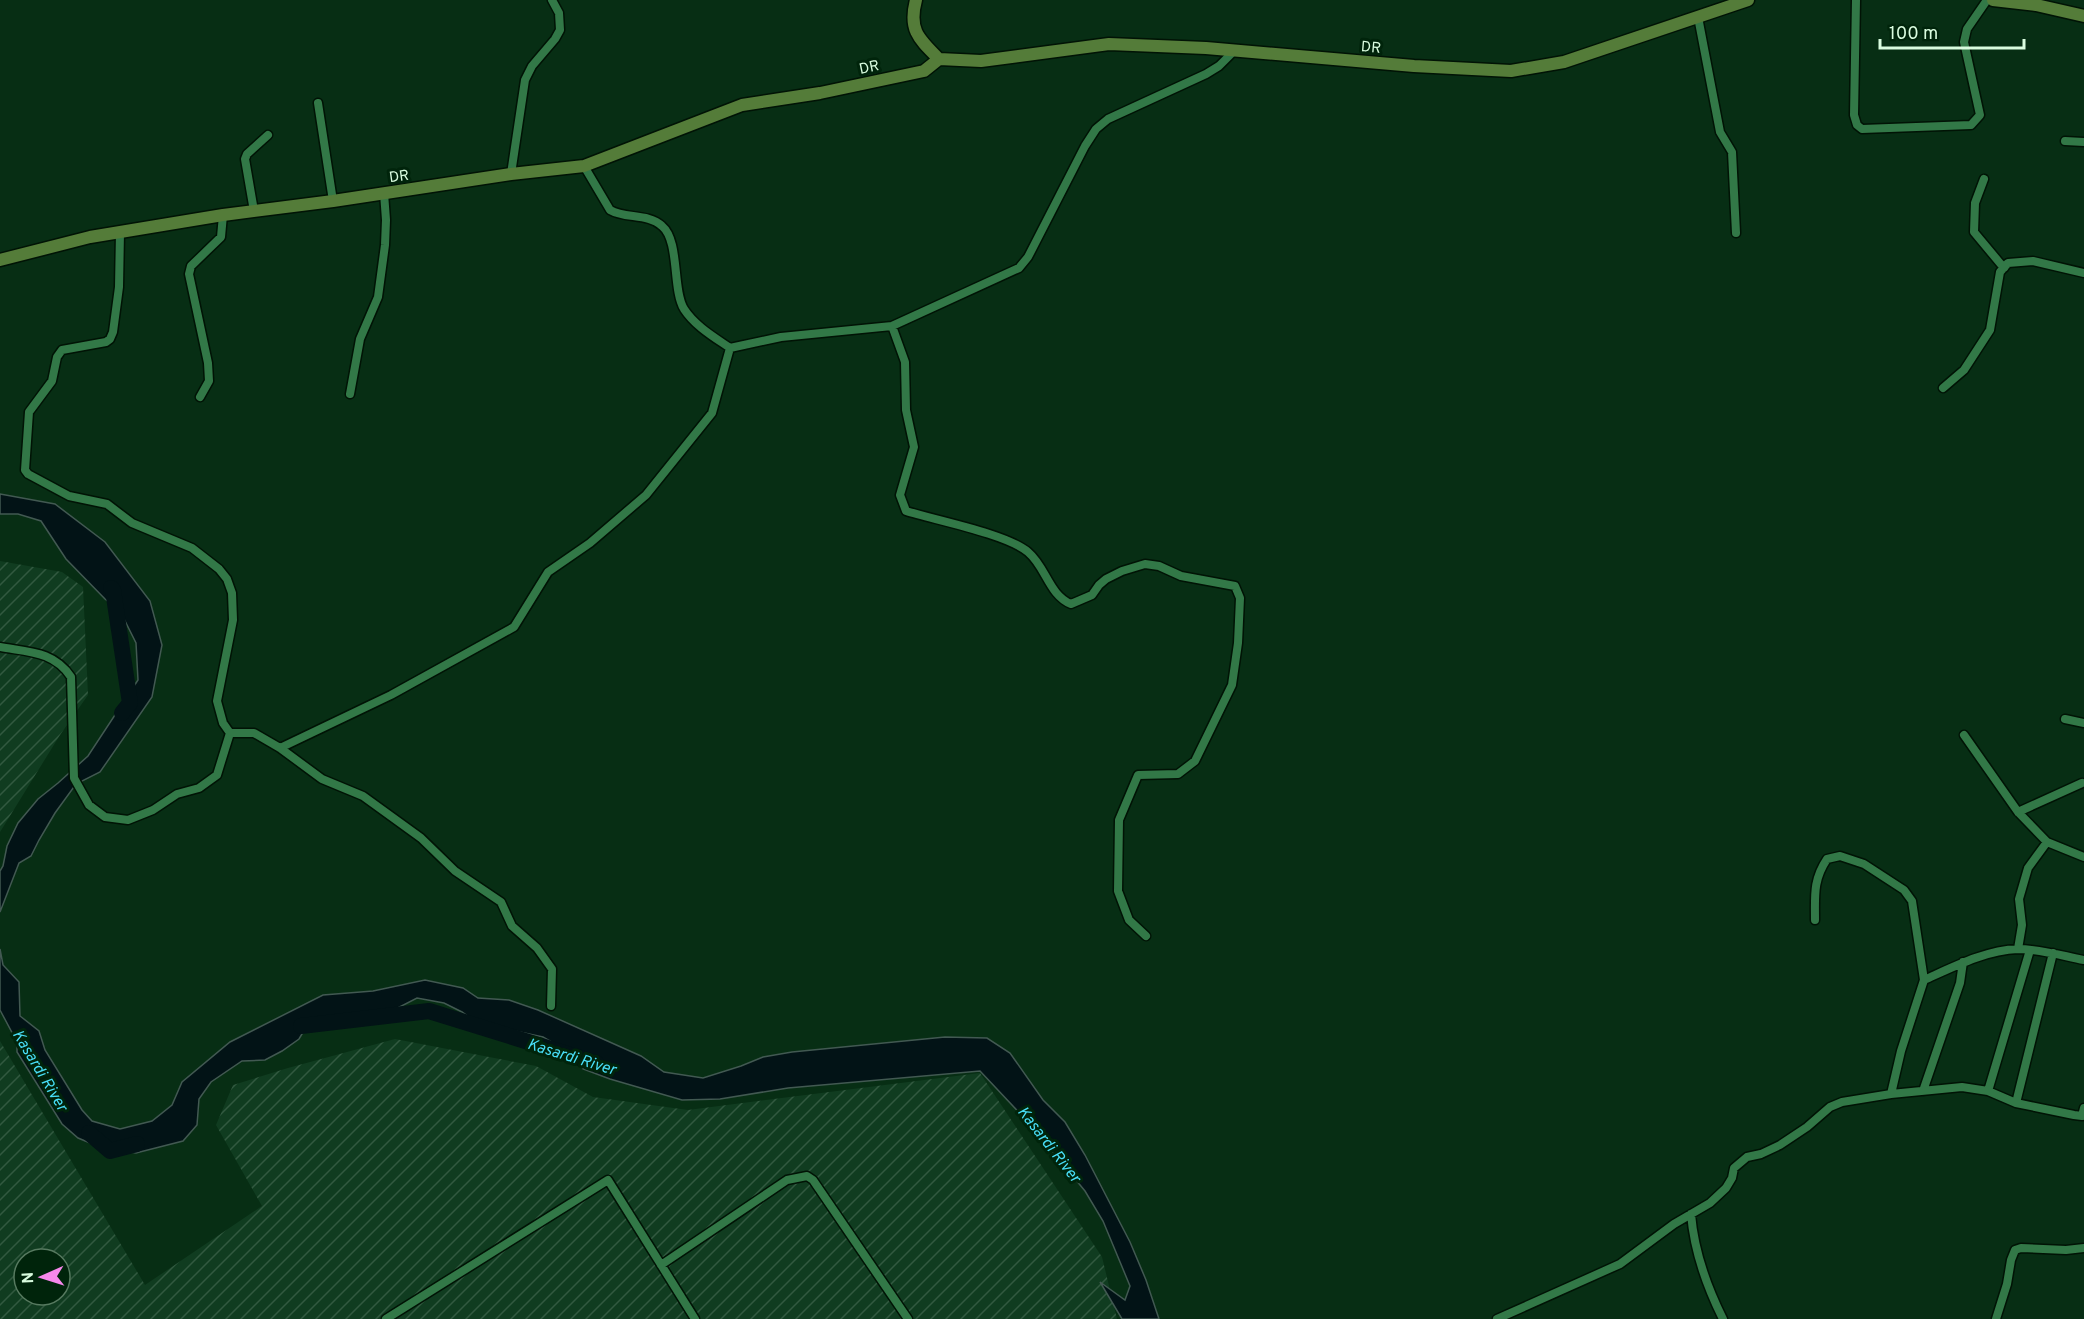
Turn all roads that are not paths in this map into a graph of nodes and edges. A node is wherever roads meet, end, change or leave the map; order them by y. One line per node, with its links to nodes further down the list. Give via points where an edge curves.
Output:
1 (552, 0): 16 (street, via 559,13 560,30 525,80)
2 (916, 0): 10 (main road, via 912,15 916,35)
3 (1748, 0): 8 (main road, DR)
4 (1857, 0): 5 (street, via 1854,115 1862,129 1971,125 1980,115 1964,42 1967,29)
5 (1987, 0)
6 (1993, 0): 7 (main road)
7 (2084, 16)
8 (1698, 17): 9 (main road, DR, via 1564,62 1511,71); 23 (street, via 1720,132 1732,152)
9 (1234, 51): 10 (main road, DR, via 1109,44 981,61); 27 (street, via 1206,74 1108,119 1096,129 1028,257 1018,268)
10 (939, 59): 15 (main road, DR, via 924,71 742,105)
11 (318, 103): 19 (street)
12 (268, 135): 20 (street, via 246,159)
13 (2066, 141): 14 (street)
14 (2084, 142)
15 (584, 166): 16 (main road, DR); 28 (street, via 610,210 663,226 670,238 680,301 700,327)
16 (511, 174): 18 (main road, DR)
17 (1984, 179): 25 (street, via 1975,203 1974,232)
18 (384, 194): 19 (main road, DR); 30 (street, via 385,246 378,297 360,339)
19 (333, 201): 20 (main road, DR)
20 (254, 211): 21 (main road, DR)
21 (223, 215): 22 (main road, DR); 31 (street, via 221,237 191,266 189,274 208,363 209,381)
22 (120, 232): 24 (main road, DR); 35 (street, via 113,332 106,342 58,353 52,381 29,412 26,470 69,496 107,504 132,524 192,548 227,579 233,620 217,701)
23 (1736, 233)
24 (0, 260)
25 (2004, 268): 26 (street, via 2008,263 2033,261); 29 (street, via 2000,272 1990,330 1964,370)
26 (2084, 273)
27 (892, 326): 28 (street, via 781,337); 43 (street, via 905,362 906,410 914,447 900,495 906,511 1019,546 1029,553 1062,600 1071,604 1092,595 1106,579 1145,564 1181,576 1227,583 1239,591 1233,685 1200,752 1178,774 1138,775 1119,820 1118,891 1129,920)
28 (730, 348): 37 (street, via 712,413 646,495 590,543 548,572 514,627 391,695)
29 (1942, 388)
30 (350, 394)
31 (200, 397)
32 (0, 647): 35 (street, via 50,657 64,666 71,677 74,778 89,805 105,817 128,820 208,782 217,775)
33 (2065, 719): 34 (street)
34 (2084, 723)
35 (230, 733): 37 (street, via 254,733)
36 (1964, 735): 39 (street)
37 (280, 748): 50 (street, via 322,779 363,796 501,902 513,926 552,969)
38 (2082, 783): 39 (street)
39 (2018, 812): 40 (street)
40 (2047, 842): 41 (street); 44 (street, via 2028,868 2019,900 2022,925)
41 (2084, 857)
42 (1815, 920): 49 (street, via 1818,873 1827,859 1840,856 1864,864 1904,890 1912,901)
43 (1146, 936)
44 (2018, 949): 45 (street); 48 (street)
45 (2030, 950): 46 (street); 52 (street)
46 (2053, 953): 47 (street); 54 (street)
47 (2084, 960)
48 (1963, 963): 49 (street); 51 (street, via 1960,983)
49 (1924, 980): 53 (street)
50 (551, 1006)
51 (1923, 1091): 52 (street, via 1962,1087); 53 (street)
52 (1988, 1091): 54 (street)
53 (1891, 1094): 56 (street, via 1836,1105 1780,1145 1747,1157 1734,1168 1726,1188)
54 (2016, 1103): 55 (street)
55 (2083, 1113)
56 (1691, 1214): 59 (street, via 1620,1264); 64 (street, via 1699,1256)
57 (2084, 1248): 65 (street, via 2015,1250)
58 (661, 1264): 60 (street, via 608,1180); 61 (street); 62 (street, via 787,1180 807,1176)
59 (1517, 1316): 63 (street)
60 (386, 1319)
61 (695, 1319)
62 (908, 1319)
63 (1497, 1319)
64 (1723, 1319)
65 (1996, 1319)

